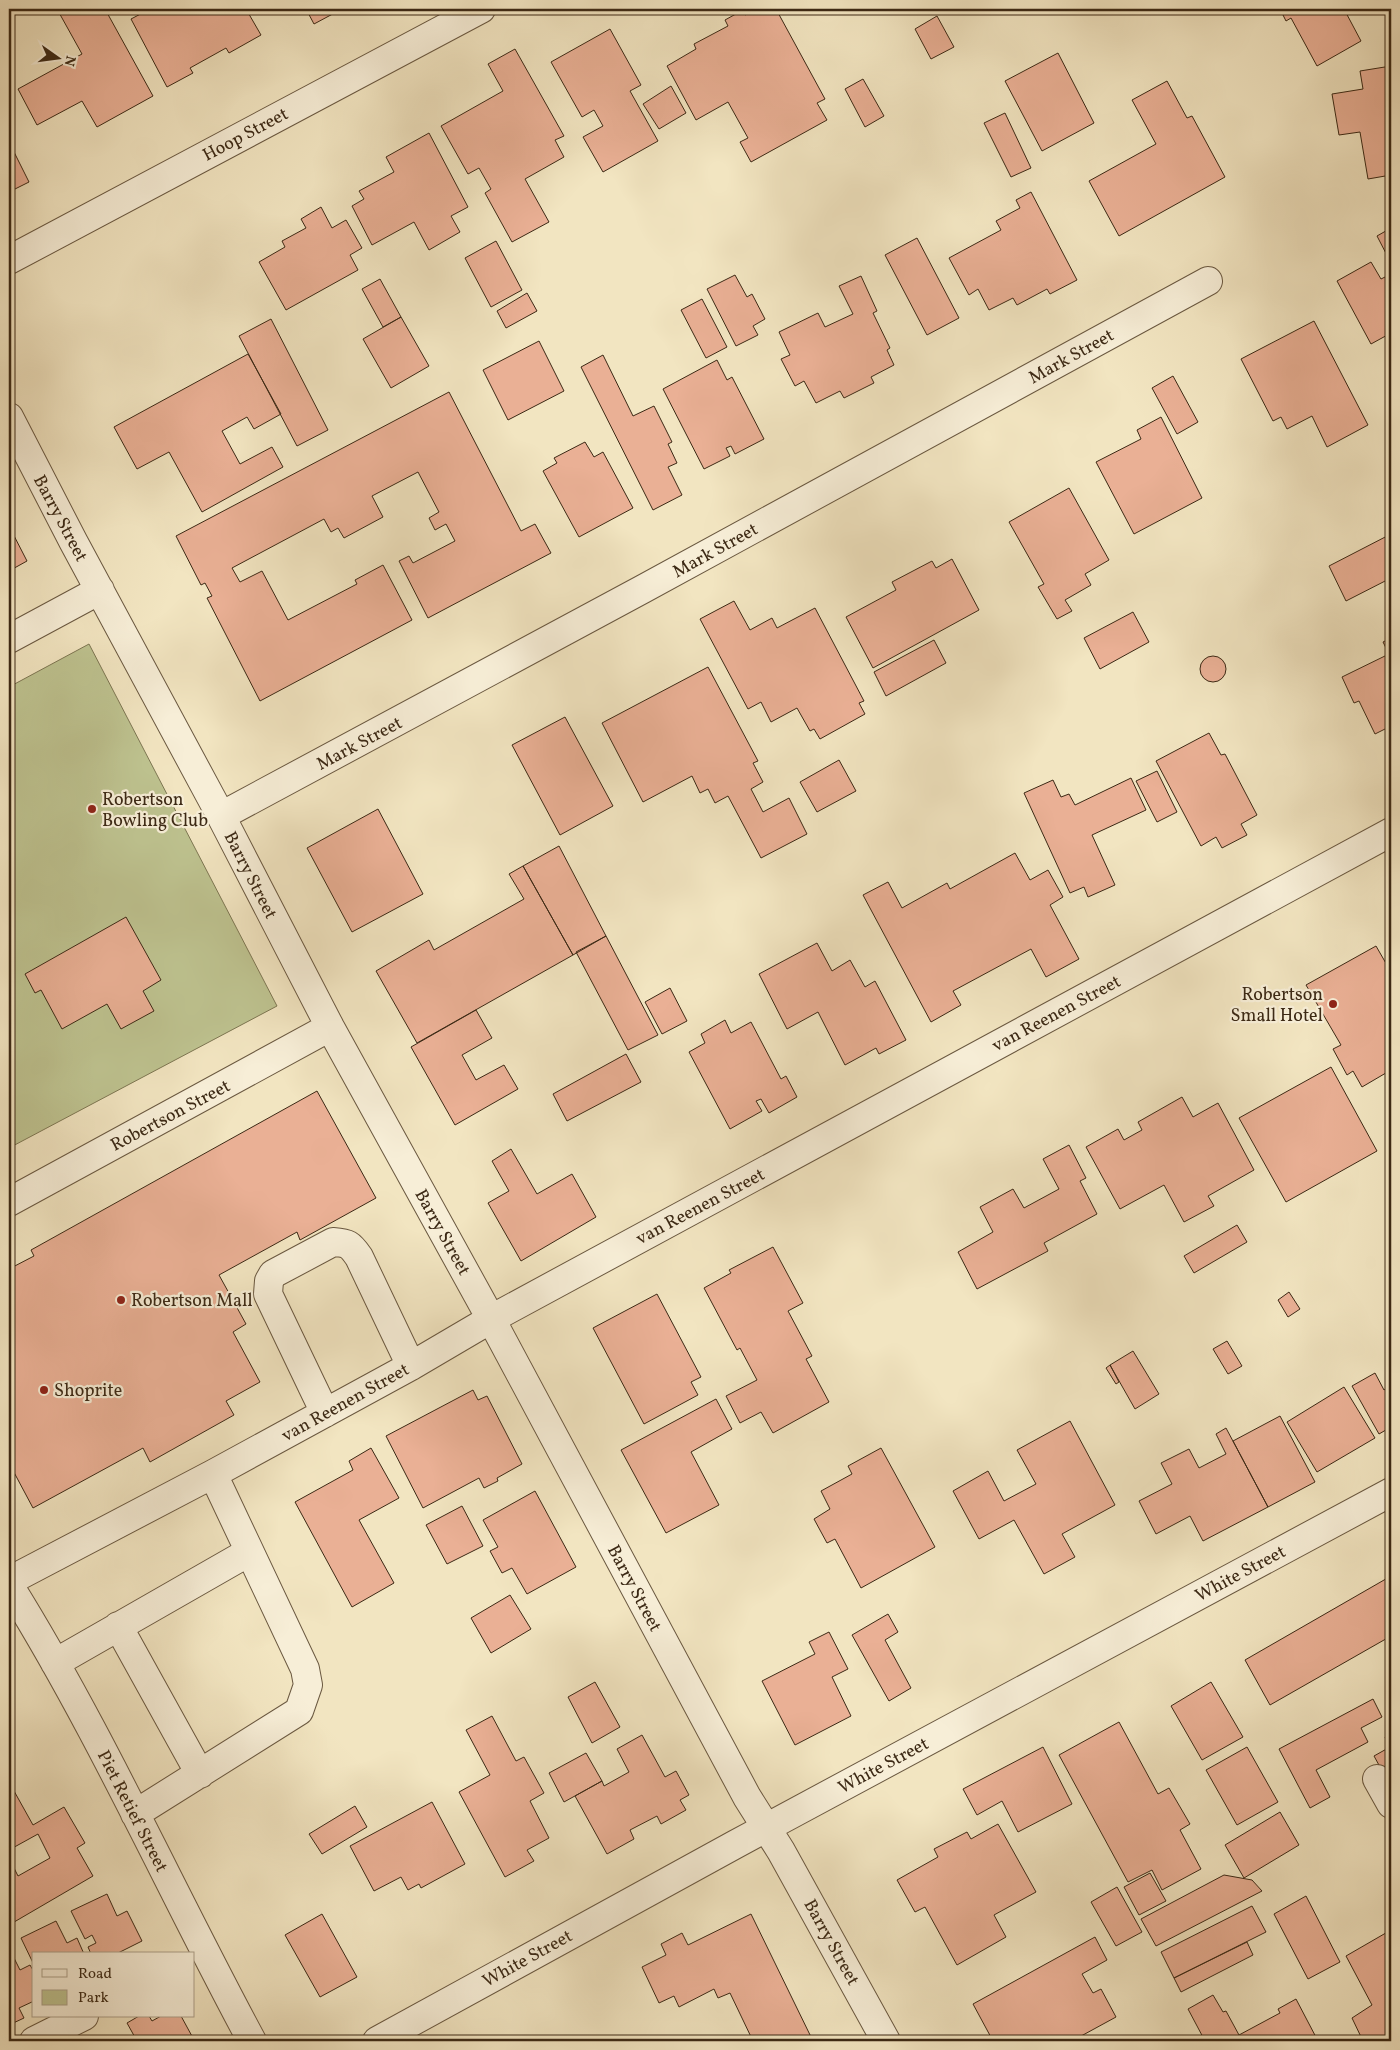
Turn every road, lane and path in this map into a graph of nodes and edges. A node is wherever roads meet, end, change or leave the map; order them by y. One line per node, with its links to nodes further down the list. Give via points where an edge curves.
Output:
1 (481, 9): 2 (street, Hoop Street)
2 (9, 260)
3 (1208, 281): 7 (street, Mark Street)
4 (9, 417): 5 (street, Barry Street)
5 (100, 590): 6 (street); 7 (street, Barry Street)
6 (9, 639)
7 (221, 816): 9 (street, Barry Street)
8 (1391, 832): 11 (street, van Reenen Street)
9 (330, 1027): 10 (street, Robertson Street); 11 (street, Barry Street)
10 (9, 1202)
11 (491, 1320): 12 (street, van Reenen Street); 24 (street, Barry Street)
12 (411, 1366): 13 (street, van Reenen Street); 13 (street, via 351,1245 333,1242 273,1274 268,1294)
13 (325, 1412): 14 (street, van Reenen Street)
14 (213, 1474): 16 (street); 17 (street, van Reenen Street)
15 (1391, 1492): 24 (street, White Street)
16 (249, 1552): 18 (street); 20 (street, via 305,1669 308,1685 299,1711)
17 (9, 1583): 19 (street, Piet Retief Street)
18 (118, 1626): 19 (street); 20 (street)
19 (56, 1663): 23 (street, Piet Retief Street)
20 (200, 1774): 23 (street)
21 (1377, 1779): 22 (street)
22 (1391, 1804)
23 (135, 1814): 25 (street, Piet Retief Street)
24 (766, 1828): 29 (street, White Street); 30 (street, Barry Street)
25 (199, 1956): 28 (street, Piet Retief Street)
26 (80, 2018): 27 (street)
27 (34, 2041)
28 (252, 2041)
29 (376, 2041)
30 (886, 2041)

